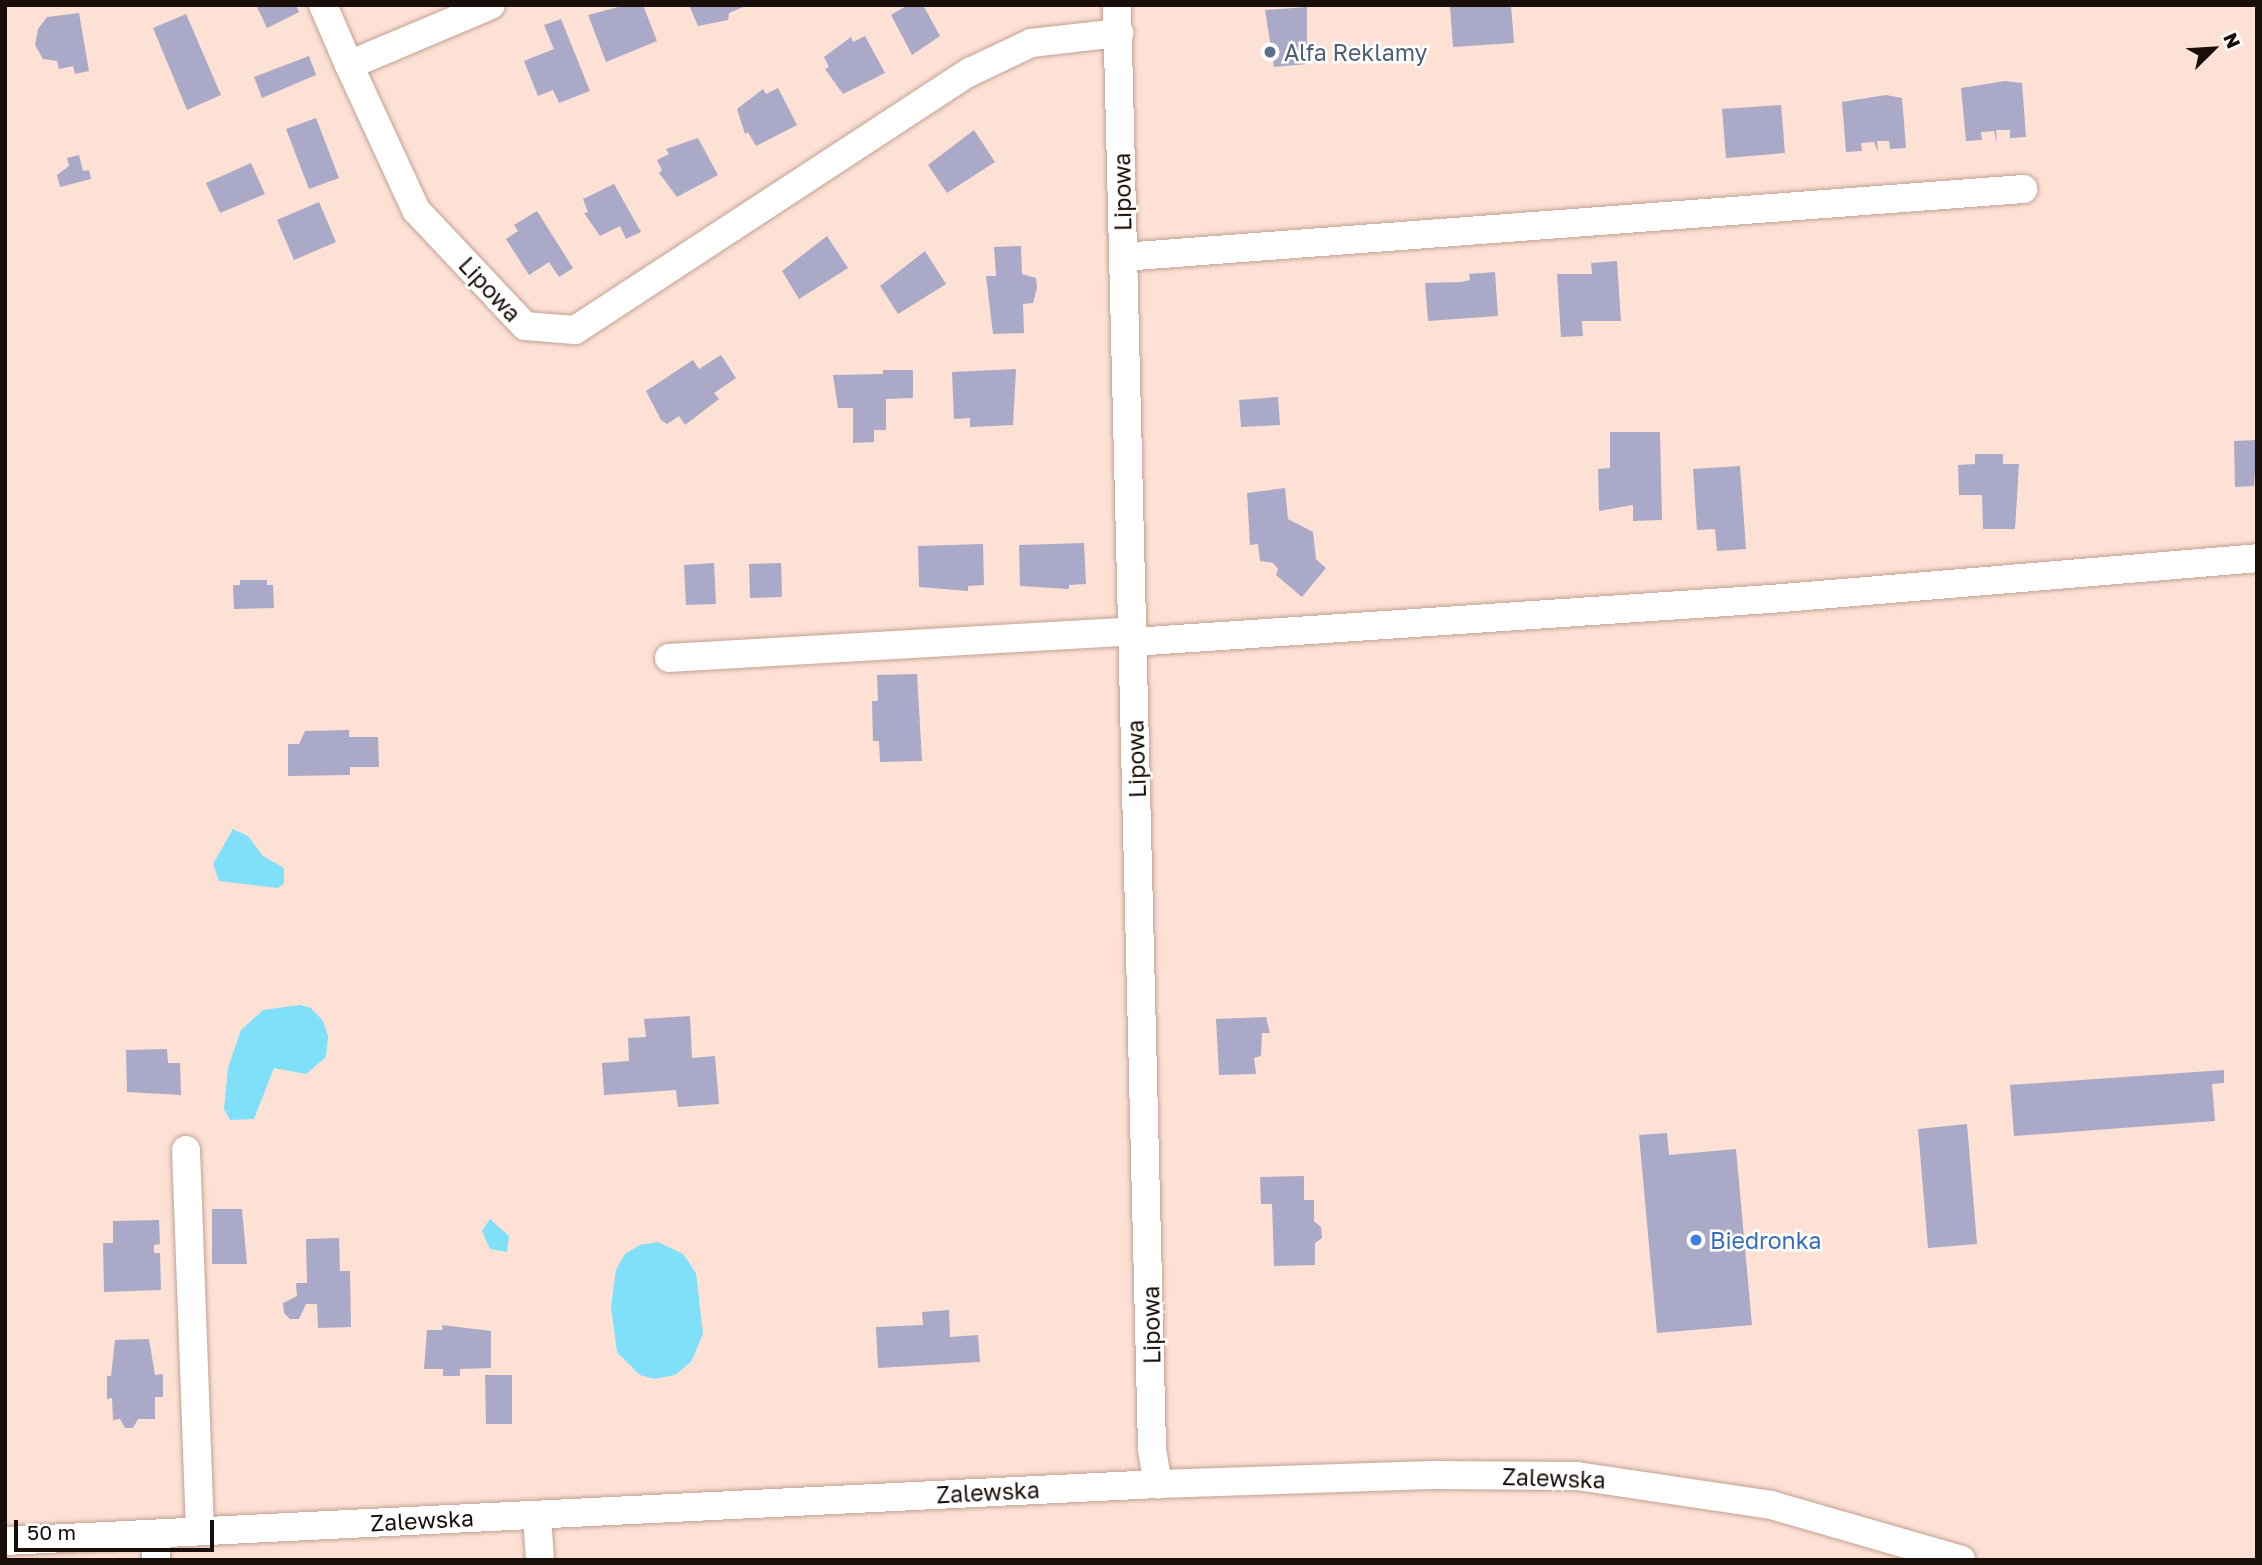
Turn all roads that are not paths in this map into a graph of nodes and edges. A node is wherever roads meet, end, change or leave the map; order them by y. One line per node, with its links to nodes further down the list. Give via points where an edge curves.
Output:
1 (323, 5): 4 (street, Lipowa)
2 (491, 5): 4 (street)
3 (1118, 19): 4 (street, Lipowa, via 1031,43 970,72 575,330 525,326 416,210); 6 (street, Lipowa)
4 (349, 65)
5 (2023, 189): 6 (street)
6 (1123, 257): 8 (street, Lipowa)
7 (2257, 558): 8 (street, via 1797,597)
8 (1133, 636): 9 (street); 11 (street, Lipowa, via 1152,1450)
9 (668, 658)
10 (187, 1150): 13 (street)
11 (1158, 1484): 12 (street, Zalewska); 17 (street, Zalewska, via 1432,1475 1577,1476 1771,1504)
12 (537, 1515): 13 (street, Zalewska); 16 (street)
13 (201, 1531): 15 (street, Zalewska)
14 (5, 1541): 15 (street, Zalewska)
15 (156, 1547)
16 (540, 1560)
17 (1961, 1560)

